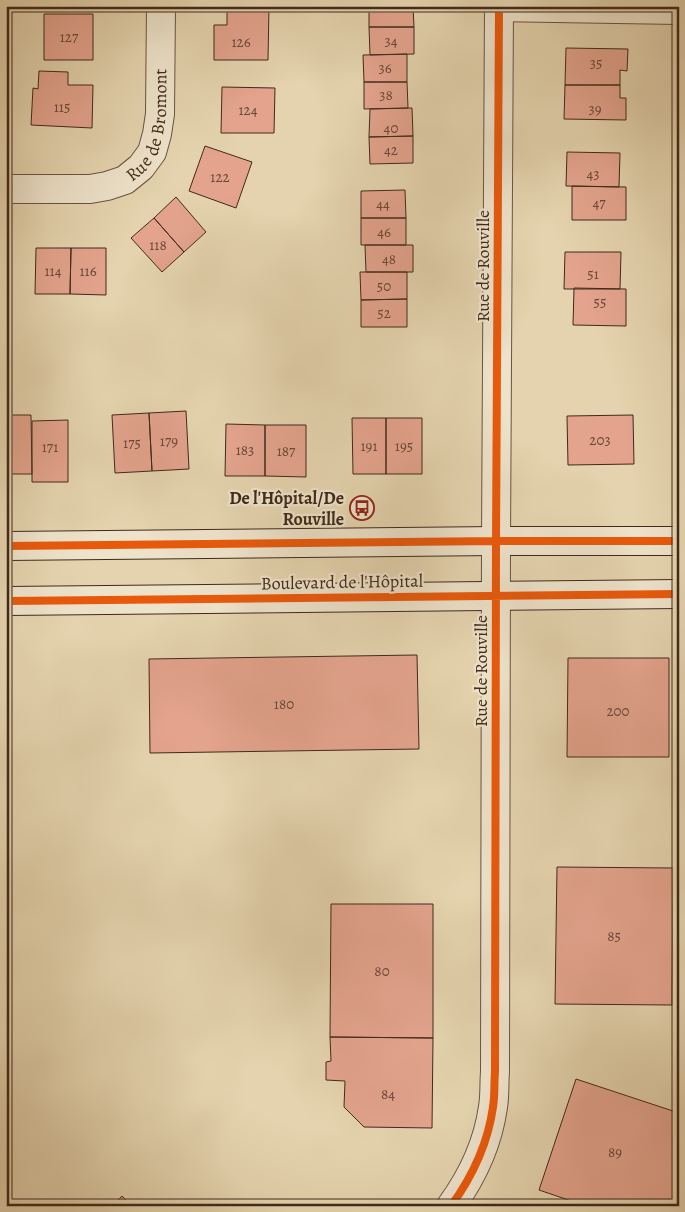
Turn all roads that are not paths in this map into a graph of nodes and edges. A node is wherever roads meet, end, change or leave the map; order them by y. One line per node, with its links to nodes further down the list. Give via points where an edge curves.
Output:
1 (161, 6): 4 (street, Rue de Bromont, via 160,114 152,152 141,167 125,180 90,189)
2 (499, 7): 3 (street); 5 (street, Rue de Rouville)
3 (679, 10)
4 (6, 189)
5 (496, 541): 6 (street); 7 (street); 9 (street, Rue de Rouville)
6 (679, 541)
7 (6, 546)
8 (679, 594): 9 (street, Boulevard de l'Hôpital)
9 (496, 595): 10 (street, Boulevard de l'Hôpital); 11 (street, Rue de Rouville, via 493,1107 485,1142 471,1176)
10 (6, 601)
11 (451, 1206)

